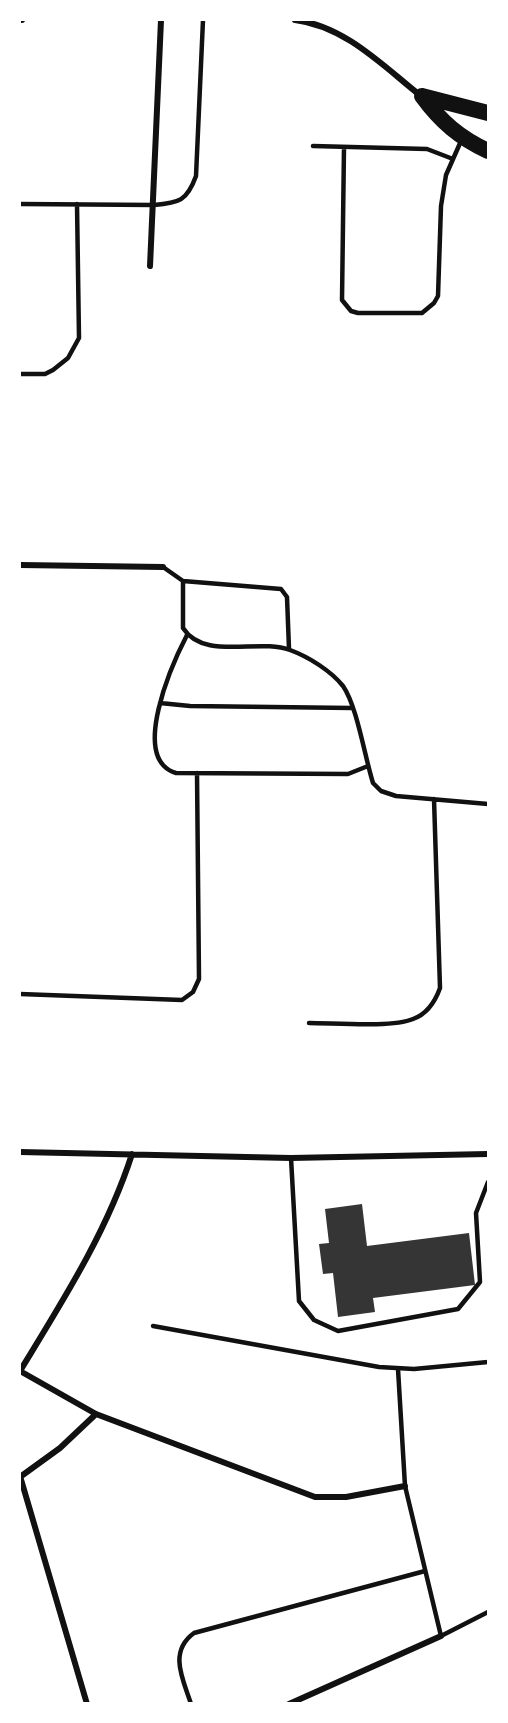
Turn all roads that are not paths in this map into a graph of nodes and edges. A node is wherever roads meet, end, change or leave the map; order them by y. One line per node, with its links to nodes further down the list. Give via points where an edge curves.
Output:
1 (161, 20): 13 (street)
2 (203, 20): 13 (lane, via 196,176 181,200)
3 (295, 20): 4 (street, via 316,22 337,32)
4 (422, 96): 5 (highway); 6 (highway, via 437,117)
5 (489, 113)
6 (463, 139): 9 (highway); 10 (lane)
7 (313, 146): 8 (lane)
8 (344, 147): 10 (lane, via 427,148); 10 (lane, via 340,293 346,306 358,313 422,313 434,303 439,288 441,206)
9 (489, 151)
10 (453, 159)
11 (20, 204): 12 (lane)
12 (77, 204): 13 (lane); 15 (lane, via 79,338 68,358 53,370 45,374)
13 (154, 205): 14 (street)
14 (150, 267)
15 (20, 374)
16 (20, 565): 17 (street)
17 (163, 567): 18 (lane)
18 (183, 581): 19 (lane, via 183,628); 20 (lane, via 281,589 287,597)
19 (187, 635): 20 (lane, via 208,645); 21 (lane)
20 (289, 649): 22 (lane, via 336,679 345,688)
21 (160, 703): 22 (lane); 24 (lane, via 158,758 170,771)
22 (352, 708): 23 (lane)
23 (368, 766): 24 (lane, via 348,774); 25 (lane, via 373,783 381,791)
24 (197, 773): 27 (lane, via 199,979 193,992 182,1000)
25 (434, 800): 26 (lane); 28 (lane, via 440,988 436,999 421,1016 403,1022)
26 (489, 804)
27 (20, 994)
28 (309, 1023)
29 (20, 1152): 30 (street)
30 (132, 1154): 32 (street); 37 (street, via 122,1188 99,1234)
31 (489, 1154): 32 (street)
32 (291, 1158): 33 (lane, via 299,1301 314,1320 338,1331 459,1310 480,1282 476,1213)
33 (489, 1182)
34 (153, 1326): 36 (lane)
35 (489, 1362): 36 (lane)
36 (398, 1369): 40 (lane)
37 (20, 1371): 38 (street)
38 (96, 1414): 39 (street, via 60,1448); 40 (street, via 315,1497 346,1497)
39 (20, 1477): 44 (street)
40 (405, 1486): 41 (lane)
41 (425, 1570): 43 (lane); 45 (lane, via 194,1634 183,1644 178,1662)
42 (489, 1612): 43 (lane)
43 (441, 1636): 46 (street)
44 (87, 1704)
45 (191, 1704)
46 (289, 1704)

